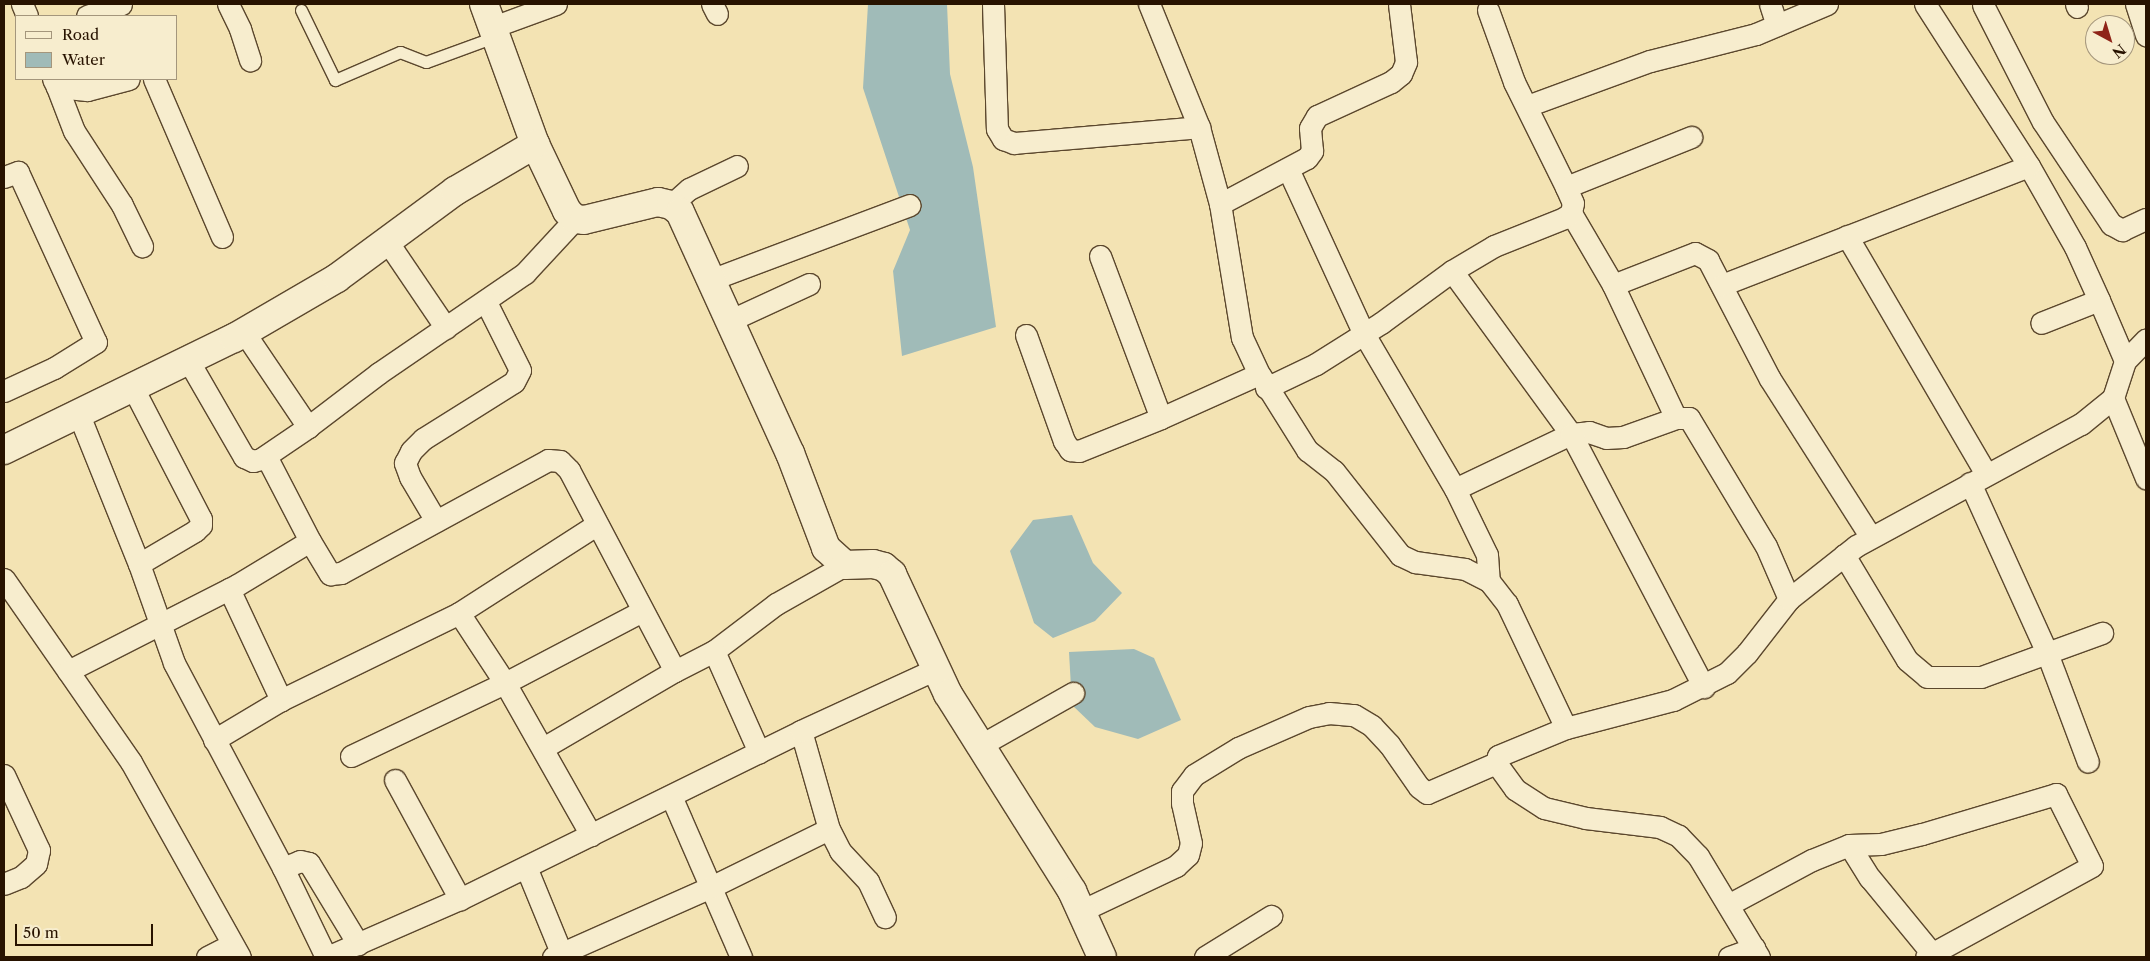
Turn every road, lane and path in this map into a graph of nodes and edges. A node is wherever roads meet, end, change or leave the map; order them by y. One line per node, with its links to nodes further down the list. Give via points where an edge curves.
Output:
1 (121, 4): 14 (street)
2 (228, 4): 18 (street)
3 (556, 4): 15 (street)
4 (992, 4): 23 (street, via 997,129 1003,139 1014,143)
5 (1149, 4): 23 (street)
6 (1399, 4): 28 (street, via 1406,62 1401,74 1391,82 1317,116 1310,128 1312,151 1302,162)
7 (1770, 4): 16 (street)
8 (1828, 4): 16 (street)
9 (1925, 4): 27 (street)
10 (2136, 4): 17 (street)
11 (1983, 5): 36 (street, via 2043,122 2111,224 2122,230)
12 (301, 10): 15 (lane, via 335,80 400,52 426,62)
13 (1488, 10): 22 (street, via 1494,36)
14 (90, 15)
15 (491, 22): 25 (street)
16 (1777, 25): 22 (street, via 1715,46 1650,61)
17 (2146, 35)
18 (250, 60)
19 (125, 80): 21 (street, via 87,90)
20 (154, 80): 38 (street)
21 (55, 83): 40 (street, via 74,132 122,205)
22 (1527, 106): 30 (street)
23 (1199, 127): 31 (street)
24 (1690, 136): 30 (street)
25 (535, 144): 35 (street, via 567,211); 39 (street, via 455,191)
26 (737, 166): 32 (street, via 689,188)
27 (2029, 166): 37 (street); 47 (street, via 2075,247)
28 (1288, 169): 31 (street); 53 (street)
29 (4, 177): 60 (street, via 18,172 96,342 54,368)
30 (1566, 187): 34 (street, via 1573,203)
31 (1220, 204): 58 (street, via 1242,338)
32 (671, 205): 35 (street, via 658,202 584,220); 43 (street, via 689,225)
33 (910, 205): 43 (street)
34 (1571, 213): 42 (street, via 1494,246); 45 (street)
35 (575, 219): 48 (street, via 525,273)
36 (2146, 220)
37 (1847, 236): 46 (street); 70 (street)
38 (222, 237)
39 (387, 241): 51 (street); 52 (street, via 337,278)
40 (142, 246)
41 (1100, 256): 63 (street)
42 (1452, 271): 53 (street); 66 (street)
43 (713, 279): 49 (street)
44 (809, 284): 49 (street)
45 (1613, 285): 46 (street, via 1694,253 1708,260); 64 (street)
46 (1722, 285): 74 (street, via 1775,387)
47 (2100, 300): 50 (street); 57 (street)
48 (486, 302): 51 (street); 72 (street, via 520,370 514,382 423,439 411,451 405,463 410,477)
49 (731, 320): 78 (street, via 790,453 826,548)
50 (2041, 323)
51 (446, 328): 65 (street)
52 (244, 332): 56 (street); 65 (street)
53 (1364, 334): 58 (street, via 1316,364); 71 (street)
54 (1026, 335): 63 (street, via 1070,450 1079,451)
55 (2146, 339): 57 (street)
56 (188, 360): 59 (street); 68 (street, via 244,457 253,461)
57 (2125, 361): 61 (street)
58 (1262, 381): 63 (street); 80 (street, via 1307,450 1334,471 1400,555 1415,562 1465,568)
59 (133, 388): 62 (street); 77 (street, via 201,519 201,525 195,531)
60 (4, 391)
61 (2113, 398): 69 (street); 70 (street, via 2081,424)
62 (79, 415): 67 (street); 77 (street)
63 (1160, 418)
64 (1676, 418): 66 (street, via 1623,437 1606,438 1589,432); 82 (street, via 1689,418 1697,428 1766,546)
65 (308, 427): 68 (street)
66 (1571, 434): 71 (street); 93 (street)
67 (4, 450)
68 (266, 456): 75 (street)
69 (2146, 478)
70 (1978, 479): 74 (street); 88 (street)
71 (1455, 489): 80 (street, via 1487,555)
72 (436, 521): 73 (street, via 548,460 560,461 569,470); 75 (street, via 330,574)
73 (596, 525): 83 (street); 84 (street)
74 (1870, 536): 76 (street)
75 (310, 541): 81 (street)
76 (1844, 556): 82 (street); 88 (street, via 1908,660 1927,676 1981,677)
77 (139, 564): 85 (street)
78 (845, 565): 87 (street, via 776,604); 89 (street, via 873,564 892,574)
79 (4, 579): 90 (street)
80 (1489, 581): 96 (street, via 1507,604)
81 (229, 589): 85 (street); 95 (street)
82 (1790, 599): 93 (street, via 1747,653 1727,673)
83 (642, 611): 91 (street); 92 (street)
84 (459, 613): 92 (street); 95 (street)
85 (158, 623): 90 (street); 98 (street, via 174,663)
86 (2102, 633): 88 (street)
87 (714, 651): 91 (street); 101 (street)
88 (2047, 653): 103 (street)
89 (936, 669): 97 (street); 99 (street)
90 (68, 671): 121 (street, via 131,762)
91 (675, 671): 100 (street)
92 (505, 684): 100 (street); 102 (street)
93 (1704, 687): 96 (street, via 1672,700)
94 (1073, 693): 99 (street)
95 (281, 700): 98 (street)
96 (1566, 728): 104 (street, via 1505,750)
97 (801, 731): 101 (street); 108 (street)
98 (214, 740): 112 (street)
99 (981, 745): 117 (street)
100 (543, 748): 109 (street)
101 (759, 752): 107 (street)
102 (351, 756)
103 (2088, 762)
104 (1496, 763): 116 (street, via 1515,789 1544,808 1586,818 1660,827 1679,836 1698,856); 117 (street, via 1428,793 1418,787 1389,744 1372,726 1354,716 1328,713 1309,717 1238,748 1194,775 1182,791 1191,843 1188,856 1176,866)
105 (4, 776): 113 (street, via 39,850 36,864 21,877)
106 (395, 780): 115 (street)
107 (671, 796): 109 (street); 114 (street)
108 (829, 829): 114 (street); 119 (street, via 840,851 868,881)
109 (591, 835): 111 (street)
110 (1848, 845): 116 (street, via 1812,860); 124 (street); 124 (street, via 1881,844 1922,834 2056,794 2092,866)
111 (526, 867): 115 (street); 123 (street)
112 (283, 868): 120 (street, via 300,861 309,863); 126 (street)
113 (4, 884)
114 (711, 887): 123 (street); 127 (street)
115 (460, 899): 120 (street)
116 (1728, 905): 122 (street)
117 (1083, 910): 128 (street)
118 (1271, 916): 129 (street)
119 (885, 917)
120 (358, 944): 126 (street)
121 (236, 951): 125 (street)
122 (1757, 953): 130 (street)
123 (559, 956)
124 (1931, 956)
125 (207, 957)
126 (327, 957)
127 (741, 957)
128 (1102, 957)
129 (1205, 957)
130 (1729, 957)

